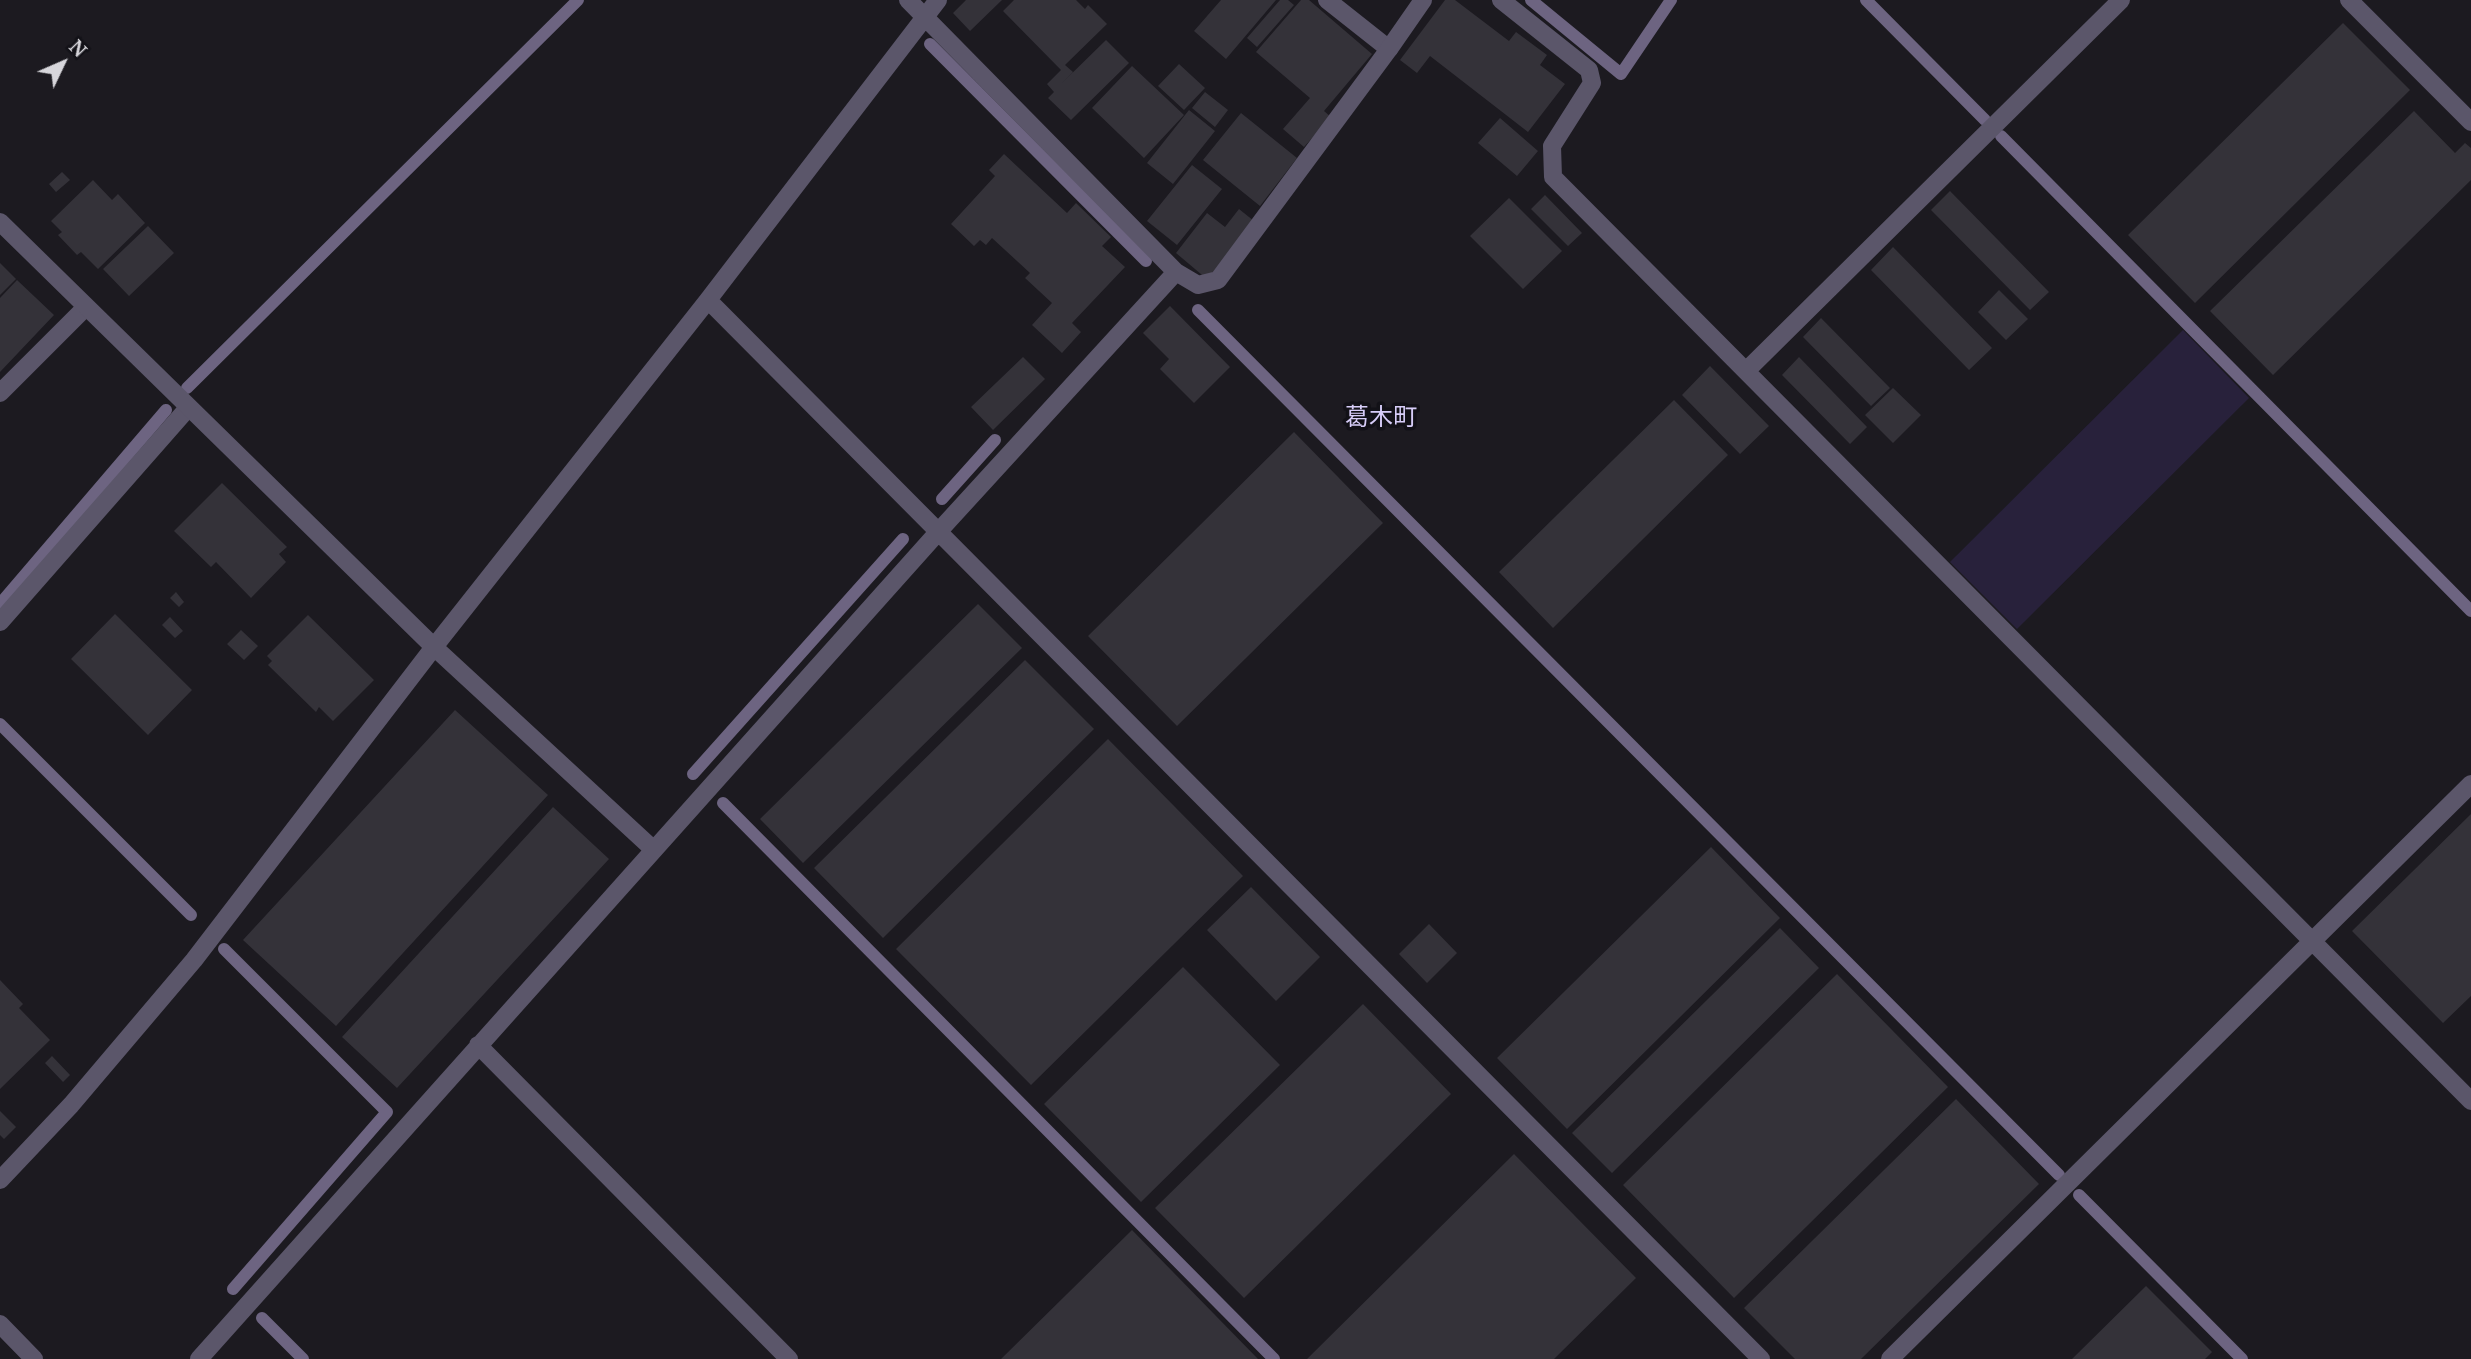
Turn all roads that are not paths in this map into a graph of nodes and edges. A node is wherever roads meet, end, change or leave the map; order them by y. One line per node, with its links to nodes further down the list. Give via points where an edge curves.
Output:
1 (908, 0): 8 (street)
2 (938, 0): 8 (street)
3 (1326, 0): 9 (street)
4 (1423, 0): 9 (street)
5 (1501, 0): 15 (street, via 1589,69 1592,83 1552,146 1553,177)
6 (2121, 0): 15 (street)
7 (2349, 0): 10 (street)
8 (925, 17): 12 (street); 13 (street)
9 (1389, 49): 12 (street, via 1218,279 1198,285)
10 (2471, 122)
11 (0, 222): 14 (street)
12 (1176, 272): 18 (street)
13 (708, 300): 18 (street); 20 (street)
14 (86, 307): 16 (street); 17 (street)
15 (1746, 371): 23 (street)
16 (0, 393)
17 (188, 408): 19 (street); 20 (street)
18 (939, 531): 22 (street); 31 (street)
19 (0, 622)
20 (434, 647): 22 (street); 26 (street, via 194,960 71,1105)
21 (2471, 784): 23 (street)
22 (654, 850): 24 (street)
23 (2312, 941): 25 (street); 32 (street)
24 (478, 1045): 29 (street); 30 (street)
25 (2471, 1101)
26 (0, 1180)
27 (0, 1324): 28 (street)
28 (34, 1359)
29 (199, 1359)
30 (789, 1359)
31 (1761, 1359)
32 (1890, 1359)

